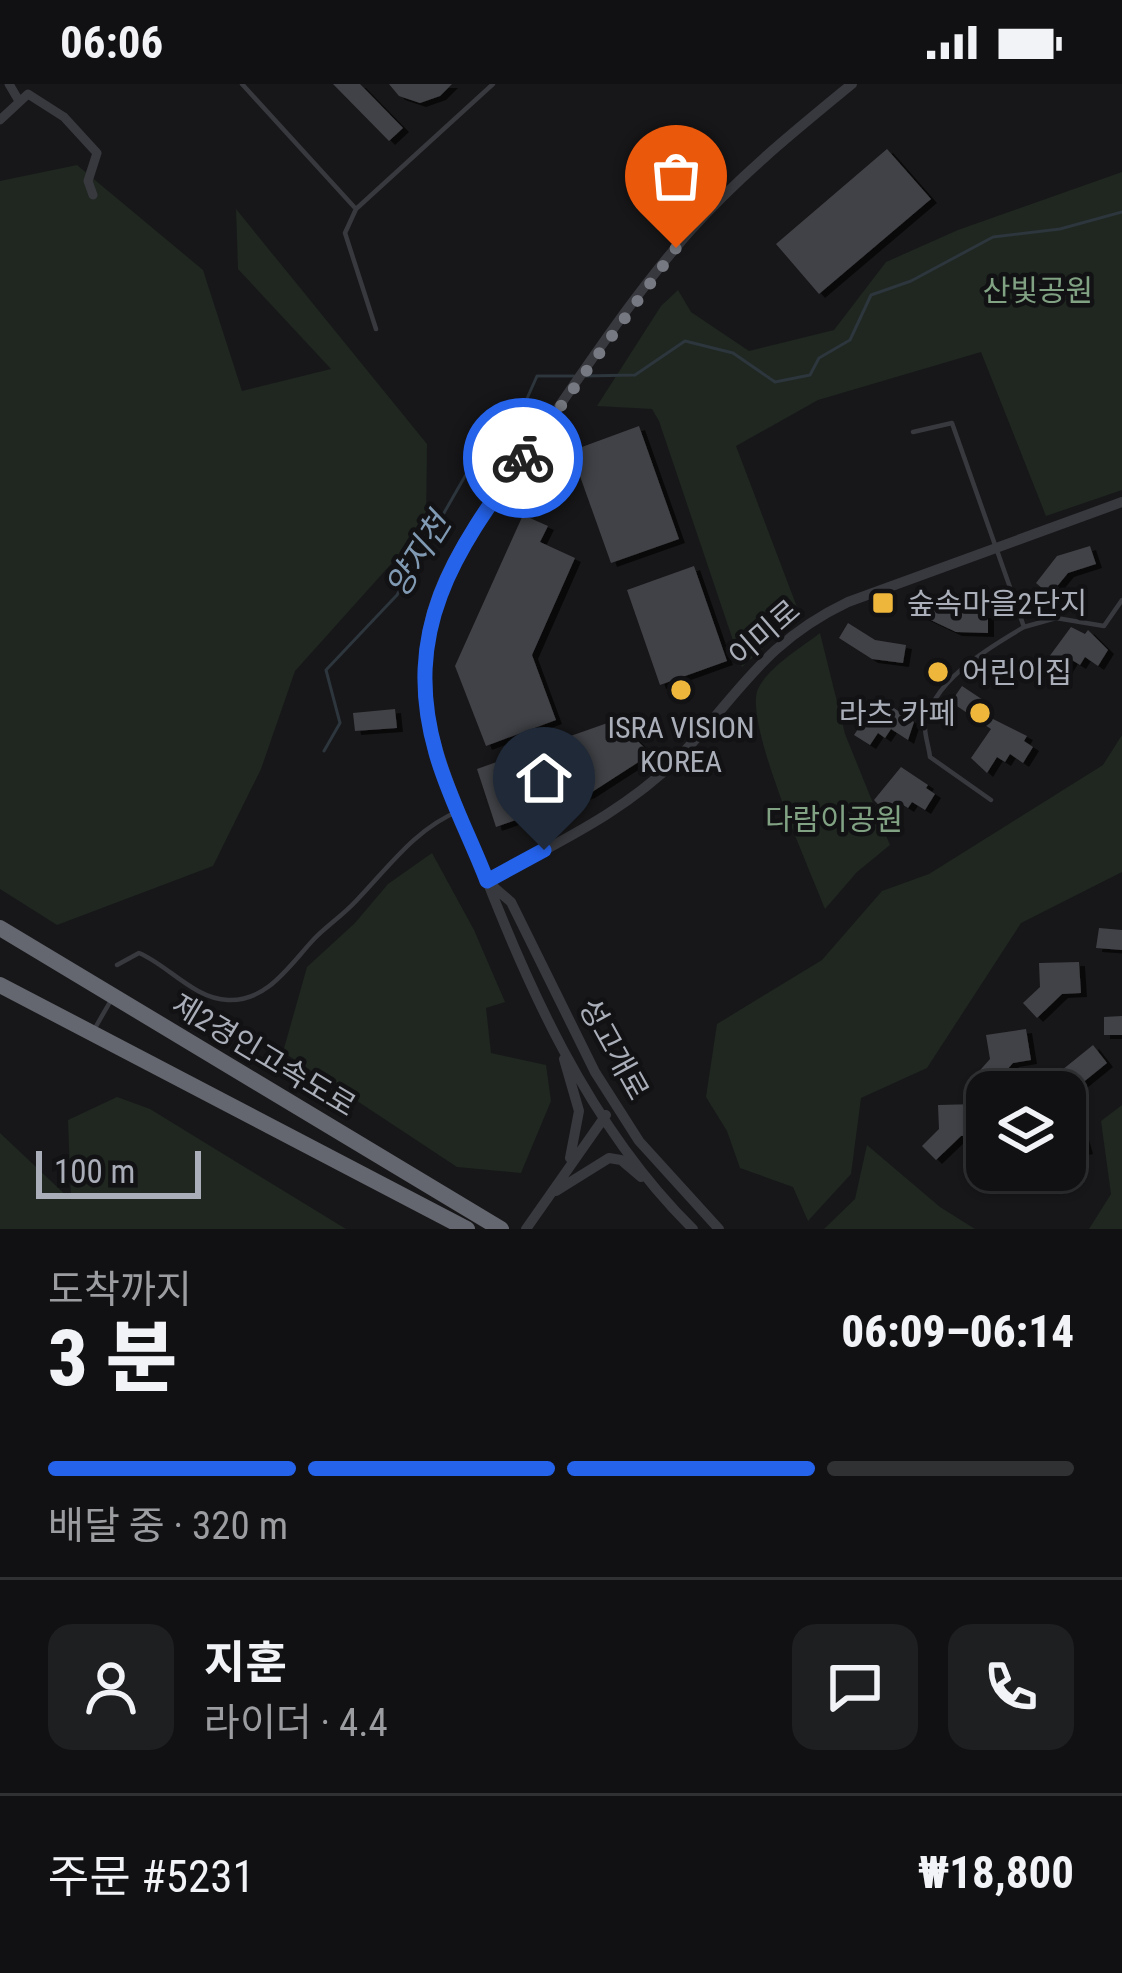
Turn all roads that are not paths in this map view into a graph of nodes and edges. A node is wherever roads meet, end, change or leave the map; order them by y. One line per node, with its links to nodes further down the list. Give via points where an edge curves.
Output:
1 (9, 84): 5 (street)
2 (242, 84): 8 (lane)
3 (493, 84): 8 (lane)
4 (852, 84): 16 (street, 성고개로, via 692,229 463,544 430,617 424,658 436,755)
5 (19, 101): 6 (street); 7 (street, via 28,94 64,116 97,153 88,181)
6 (0, 120)
7 (93, 195)
8 (356, 209): 9 (lane, via 346,233)
9 (376, 329)
10 (913, 432): 12 (lane, via 952,423)
11 (1122, 502): 12 (street, 이미로)
12 (997, 546): 14 (lane); 17 (street, 이미로, via 813,619 750,672 679,758 618,809)
13 (1122, 600): 14 (lane, via 1105,626 1055,618)
14 (1024, 626): 15 (lane, via 971,658 925,726 930,757)
15 (991, 800)
16 (459, 811): 17 (street, 성고개로); 19 (lane, via 423,831 265,989 230,1000 139,953)
17 (487, 881): 23 (street, 성고개로); 24 (street, 성고개로, via 511,902)
18 (0, 928): 21 (highway, 제2경인고속도로)
19 (117, 965)
20 (0, 985): 22 (highway, 제2경인고속도로)
21 (113, 996): 22 (lane); 29 (highway, 제2경인고속도로)
22 (93, 1034): 29 (highway, 제2경인고속도로)
23 (558, 1039): 25 (street, 성고개로); 26 (street, via 579,1111)
24 (615, 1102): 25 (street); 33 (street, 성고개로, via 639,1141)
25 (605, 1116): 26 (street); 27 (street, 성고개로)
26 (567, 1169): 28 (street)
27 (655, 1188): 28 (street, via 613,1157); 32 (street, 성고개로)
28 (549, 1196): 31 (street)
29 (470, 1221): 30 (highway, 제2경인고속도로)
30 (501, 1229)
31 (526, 1229)
32 (693, 1229)
33 (719, 1229)

